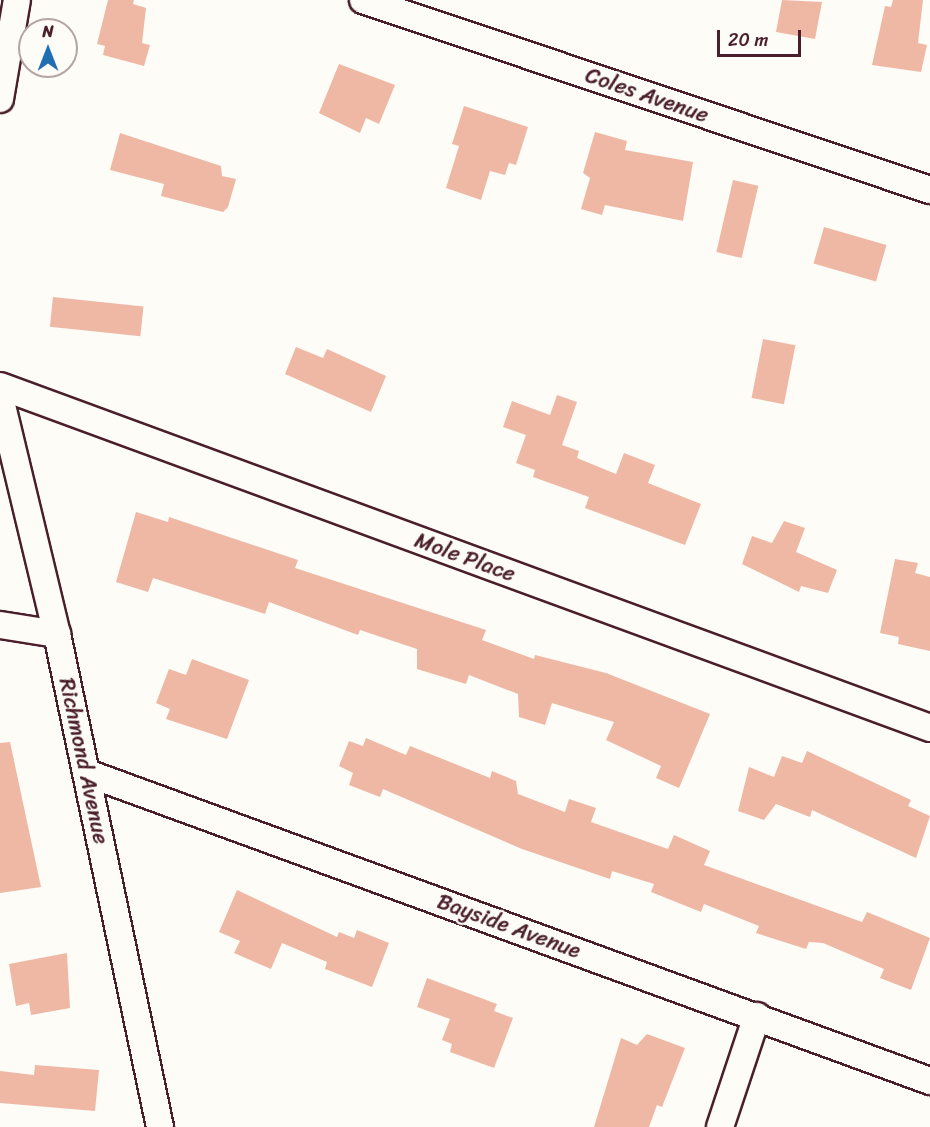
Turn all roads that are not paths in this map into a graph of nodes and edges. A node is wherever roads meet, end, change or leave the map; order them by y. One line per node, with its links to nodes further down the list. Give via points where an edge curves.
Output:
1 (17, 0): 3 (street)
2 (363, 0): 5 (street, Coles Avenue)
3 (3, 59): 4 (street)
4 (0, 99)
5 (930, 190)
6 (0, 386): 10 (street, Mole Place)
7 (0, 397): 9 (street, Richmond Avenue)
8 (0, 625): 9 (street)
9 (57, 634): 11 (street, Richmond Avenue)
10 (930, 728)
11 (87, 773): 12 (street, Bayside Avenue); 14 (street, Richmond Avenue)
12 (757, 1016): 13 (street, Bayside Avenue); 15 (street)
13 (930, 1081)
14 (160, 1127)
15 (720, 1127)

